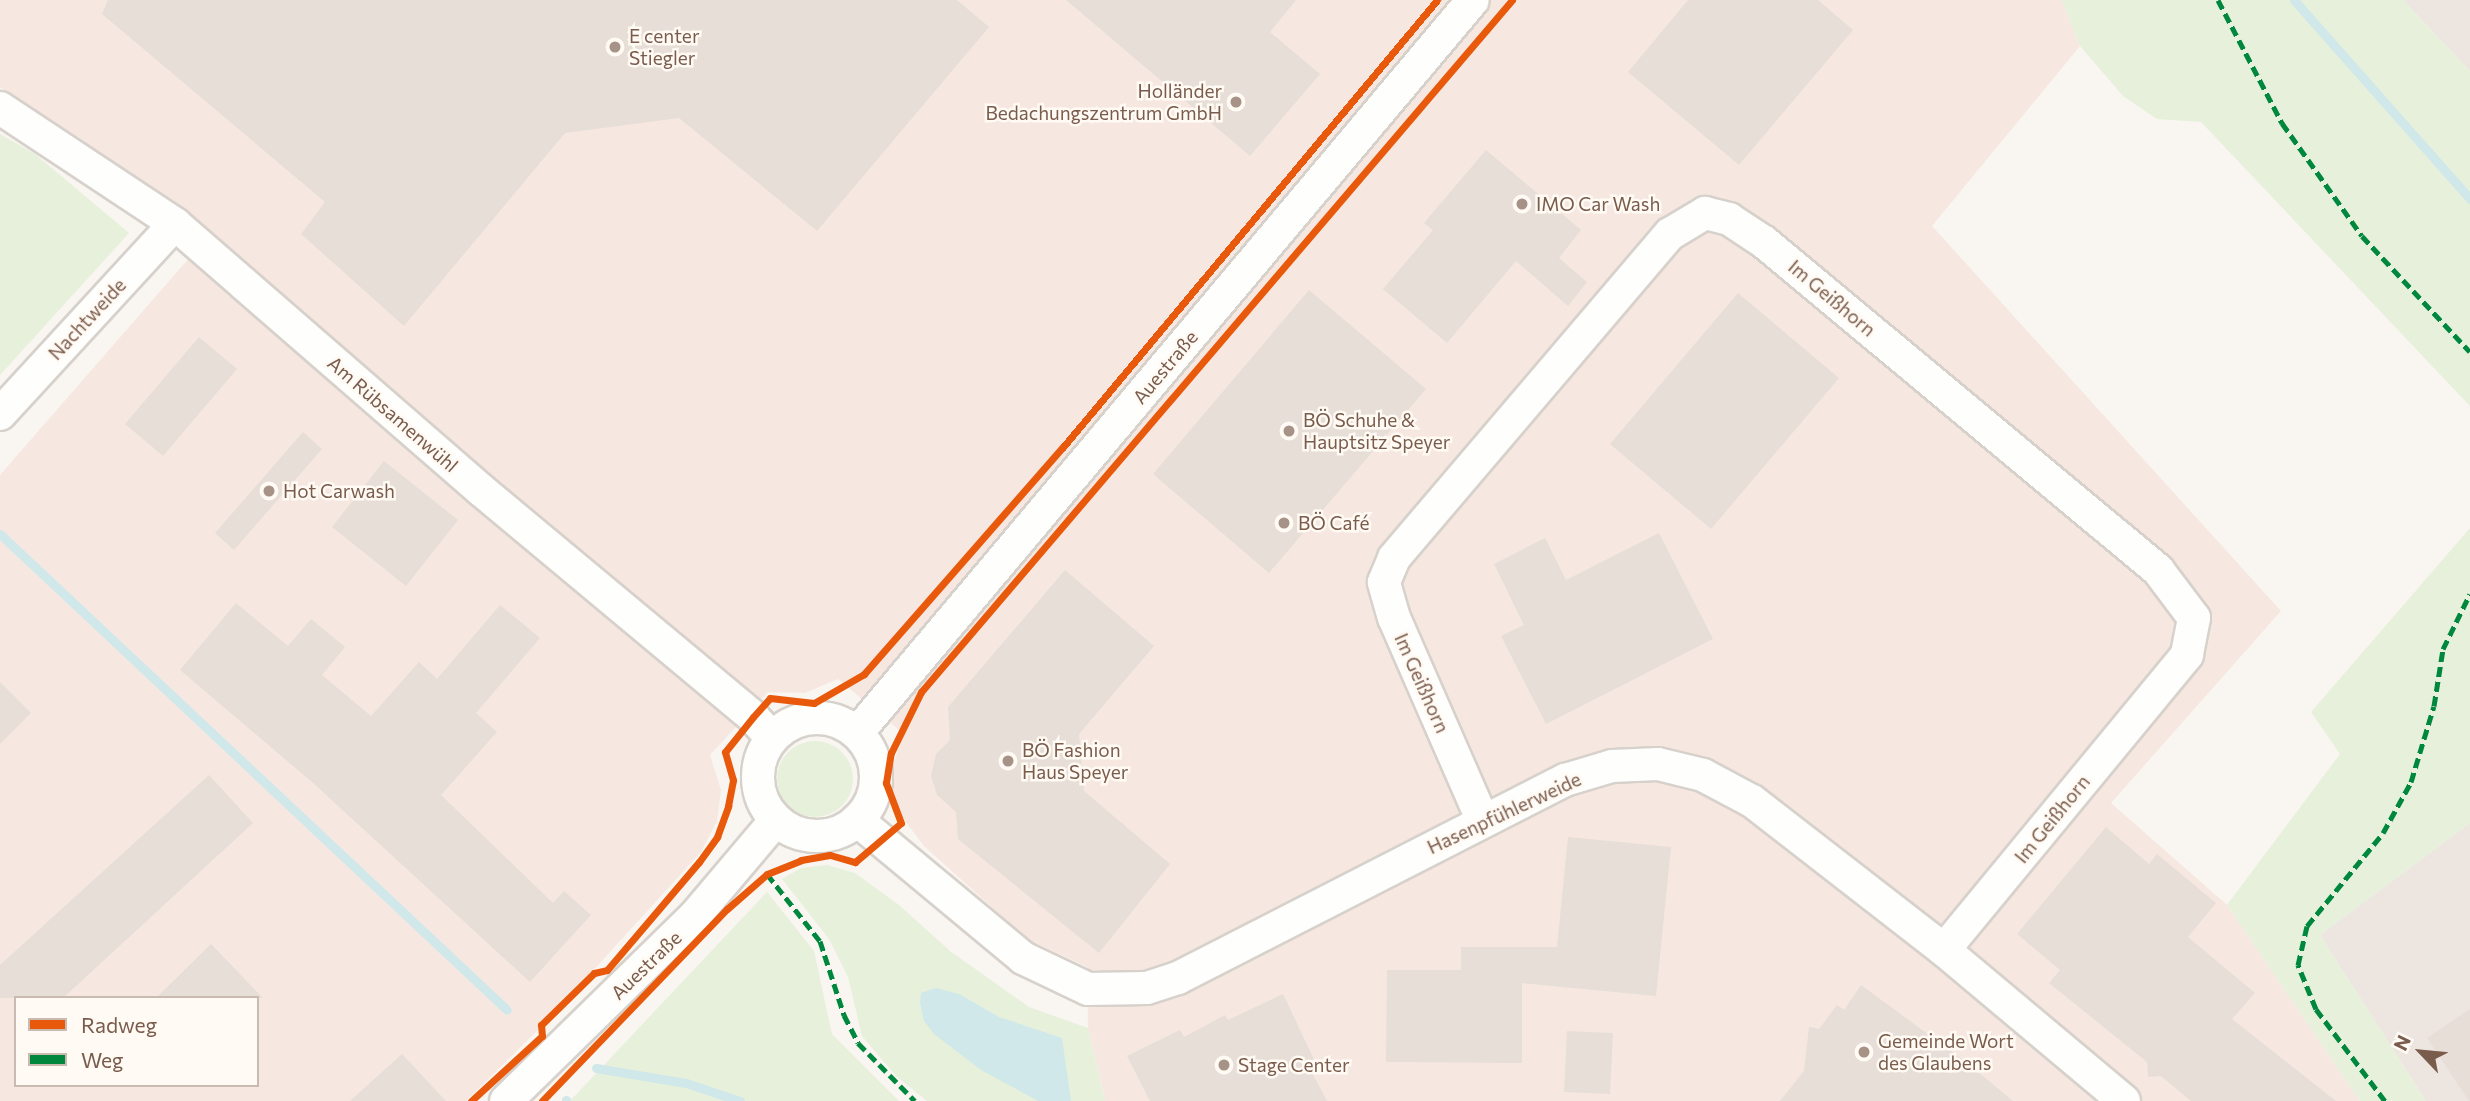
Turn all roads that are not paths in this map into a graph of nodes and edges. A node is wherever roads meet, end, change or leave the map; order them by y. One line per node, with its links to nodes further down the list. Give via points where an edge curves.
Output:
1 (1473, 0): 5 (street, Auestraße)
2 (0, 108): 3 (street, Am Rübsamenwühl)
3 (174, 224): 4 (street, Nachtweide); 6 (street, Am Rübsamenwühl, via 753,717)
4 (0, 414)
5 (858, 733): 6 (street, via 838,721 816,717 783,728); 9 (street, via 875,765 876,787)
6 (772, 738): 8 (street, via 758,768 758,787)
7 (1482, 819): 9 (street, Hasenpfühlerweide, via 1178,978 1147,988 1088,989 1023,958); 10 (street, Hasenpfühlerweide, via 1565,780 1612,766 1658,764 1703,775 1752,801); 10 (street, Im Geißhorn, via 1394,618 1384,582 1394,558 1670,234 1705,213 1729,219 1764,242 2158,570 2194,618 2187,655)
8 (776, 820): 9 (street, via 811,836 830,835); 11 (street, Auestraße, via 694,918)
9 (857, 820)
10 (1944, 950): 12 (street, Hasenpfühlerweide)
11 (506, 1101)
12 (2124, 1101)

